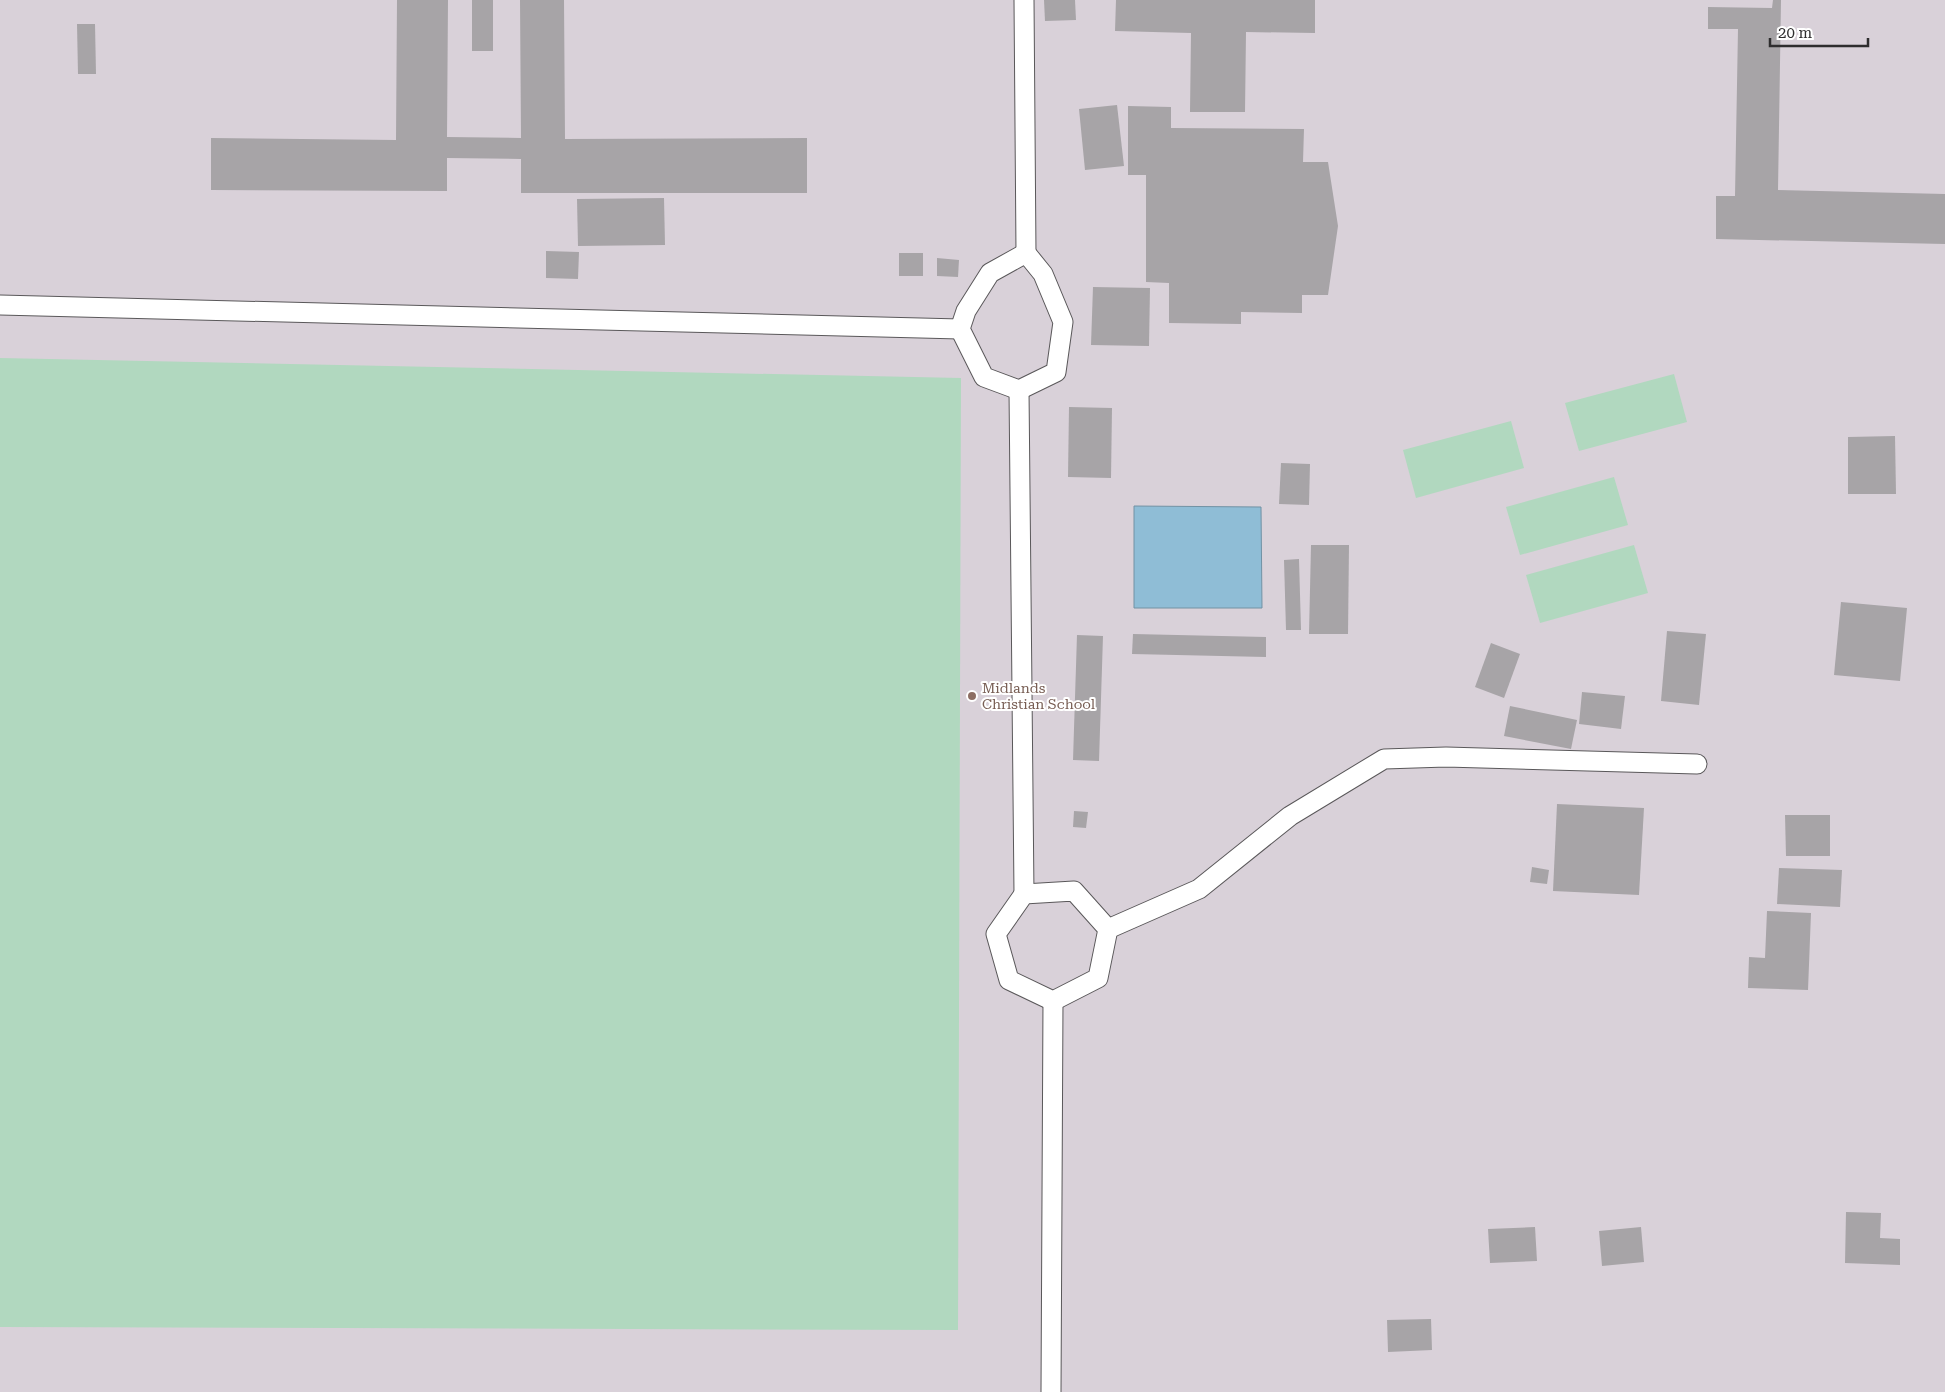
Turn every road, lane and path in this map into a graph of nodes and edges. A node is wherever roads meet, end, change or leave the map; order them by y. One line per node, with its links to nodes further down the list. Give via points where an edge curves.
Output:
1 (1024, 0): 2 (lane)
2 (1026, 252): 4 (lane, via 990,273 966,311); 5 (lane, via 1043,274 1063,322 1056,372)
3 (0, 304): 4 (lane)
4 (960, 329): 5 (lane, via 984,377)
5 (1019, 390): 7 (lane)
6 (1697, 764): 8 (lane, via 1446,757 1384,759 1290,816 1199,889)
7 (1024, 894): 8 (lane, via 1074,891); 9 (lane, via 996,934 1009,980)
8 (1108, 928): 9 (lane, via 1098,978)
9 (1053, 1001): 10 (lane)
10 (1051, 1392)

